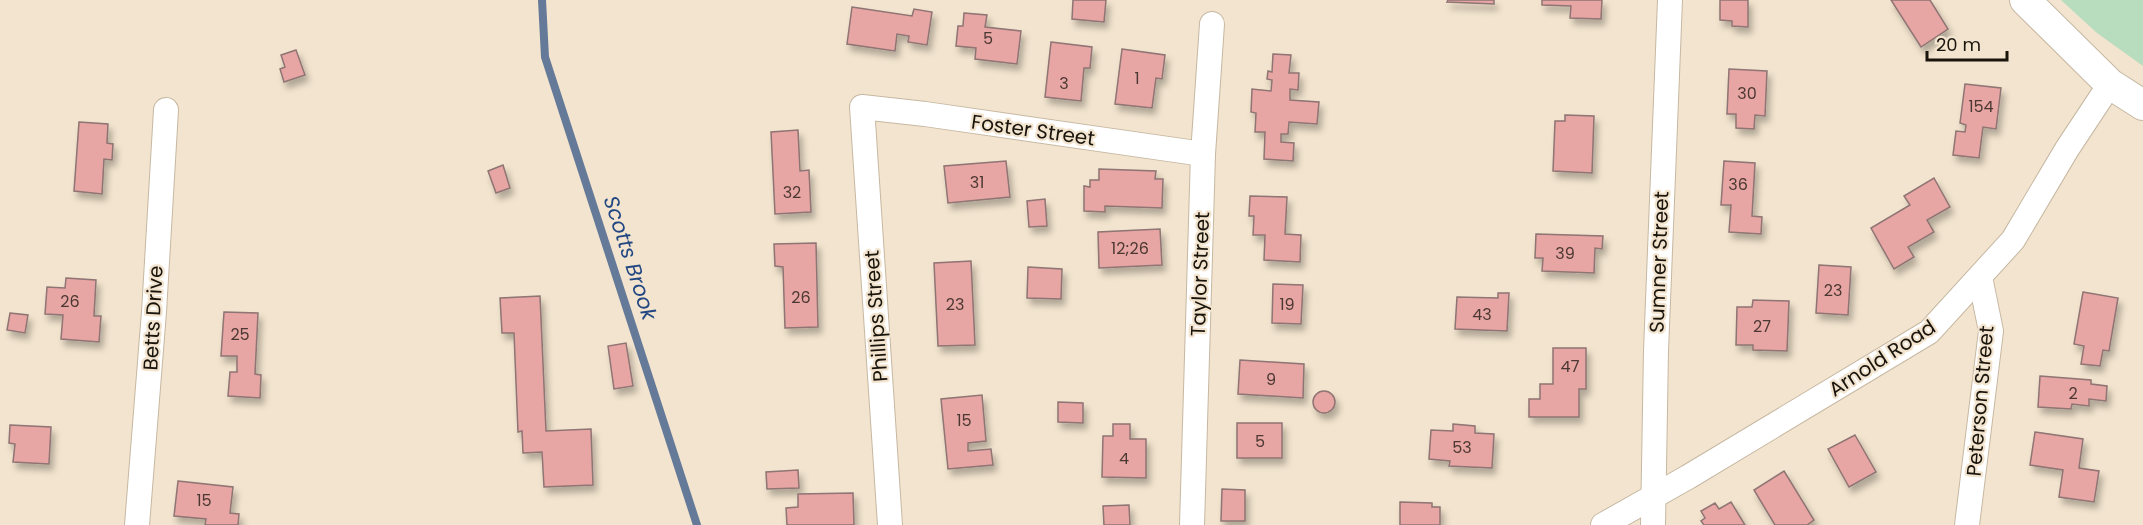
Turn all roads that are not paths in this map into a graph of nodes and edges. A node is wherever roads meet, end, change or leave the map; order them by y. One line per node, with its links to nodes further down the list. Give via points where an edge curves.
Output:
1 (1670, 0): 10 (street, Sumner Street)
2 (2025, 0): 4 (street)
3 (1212, 24): 8 (street, Taylor Street)
4 (2110, 84): 5 (street); 9 (street, Arnold Road, via 2013,240)
5 (2143, 105)
6 (862, 107): 8 (street, Foster Street); 12 (street, Phillips Street)
7 (166, 110): 11 (street, Betts Drive)
8 (1203, 154): 13 (street, Taylor Street)
9 (1980, 277): 10 (street, Arnold Road, via 1929,332); 16 (street, Peterson Street, via 1991,330)
10 (1653, 498): 14 (street, Arnold Road); 15 (street, Sumner Street)
11 (137, 525)
12 (890, 525)
13 (1192, 525)
14 (1603, 525)
15 (1653, 525)
16 (1967, 525)

